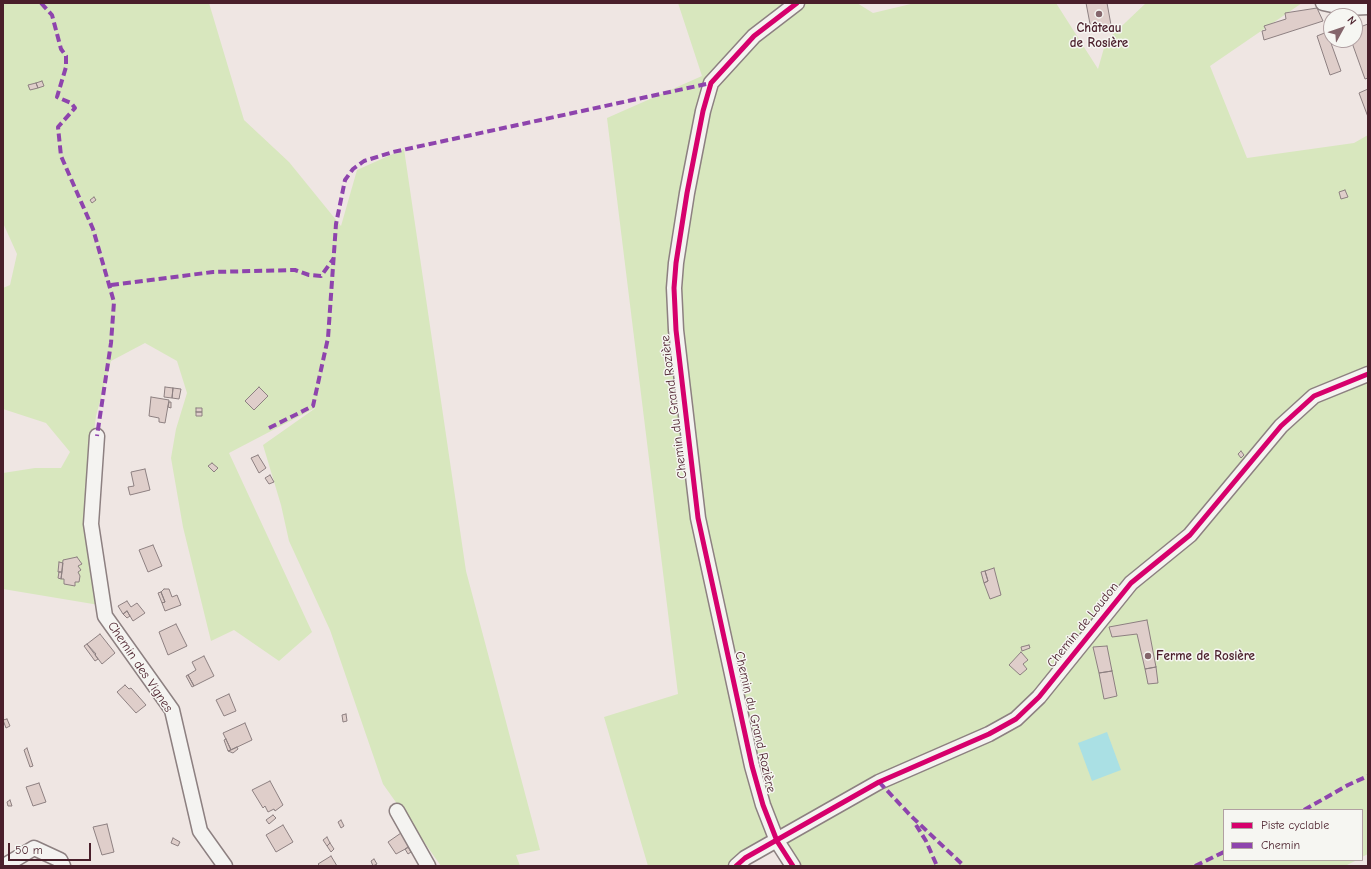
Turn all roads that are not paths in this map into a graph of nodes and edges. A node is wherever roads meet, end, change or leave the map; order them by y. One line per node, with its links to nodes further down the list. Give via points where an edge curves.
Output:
1 (797, 3): 7 (street, Chemin du Grand Rozière, via 754,36 711,83 687,193 674,288 676,330 698,518 752,766)
2 (1323, 3): 3 (street, via 1346,8)
3 (1368, 6)
4 (1368, 374): 7 (street, Chemin de Loudon, via 1314,396 1281,426 1190,535 1132,583 1039,697 1016,719 989,734 879,782)
5 (97, 436): 10 (street, Chemin des Vignes, via 91,524 105,616 172,710 200,831)
6 (397, 812): 11 (street)
7 (777, 841): 12 (street, Chemin de Loudon, via 745,858); 13 (street, Chemin du Grand Rozière)
8 (4, 866): 9 (street, via 34,848 60,860)
9 (63, 866)
10 (225, 866)
11 (428, 866)
12 (736, 866)
13 (793, 866)

